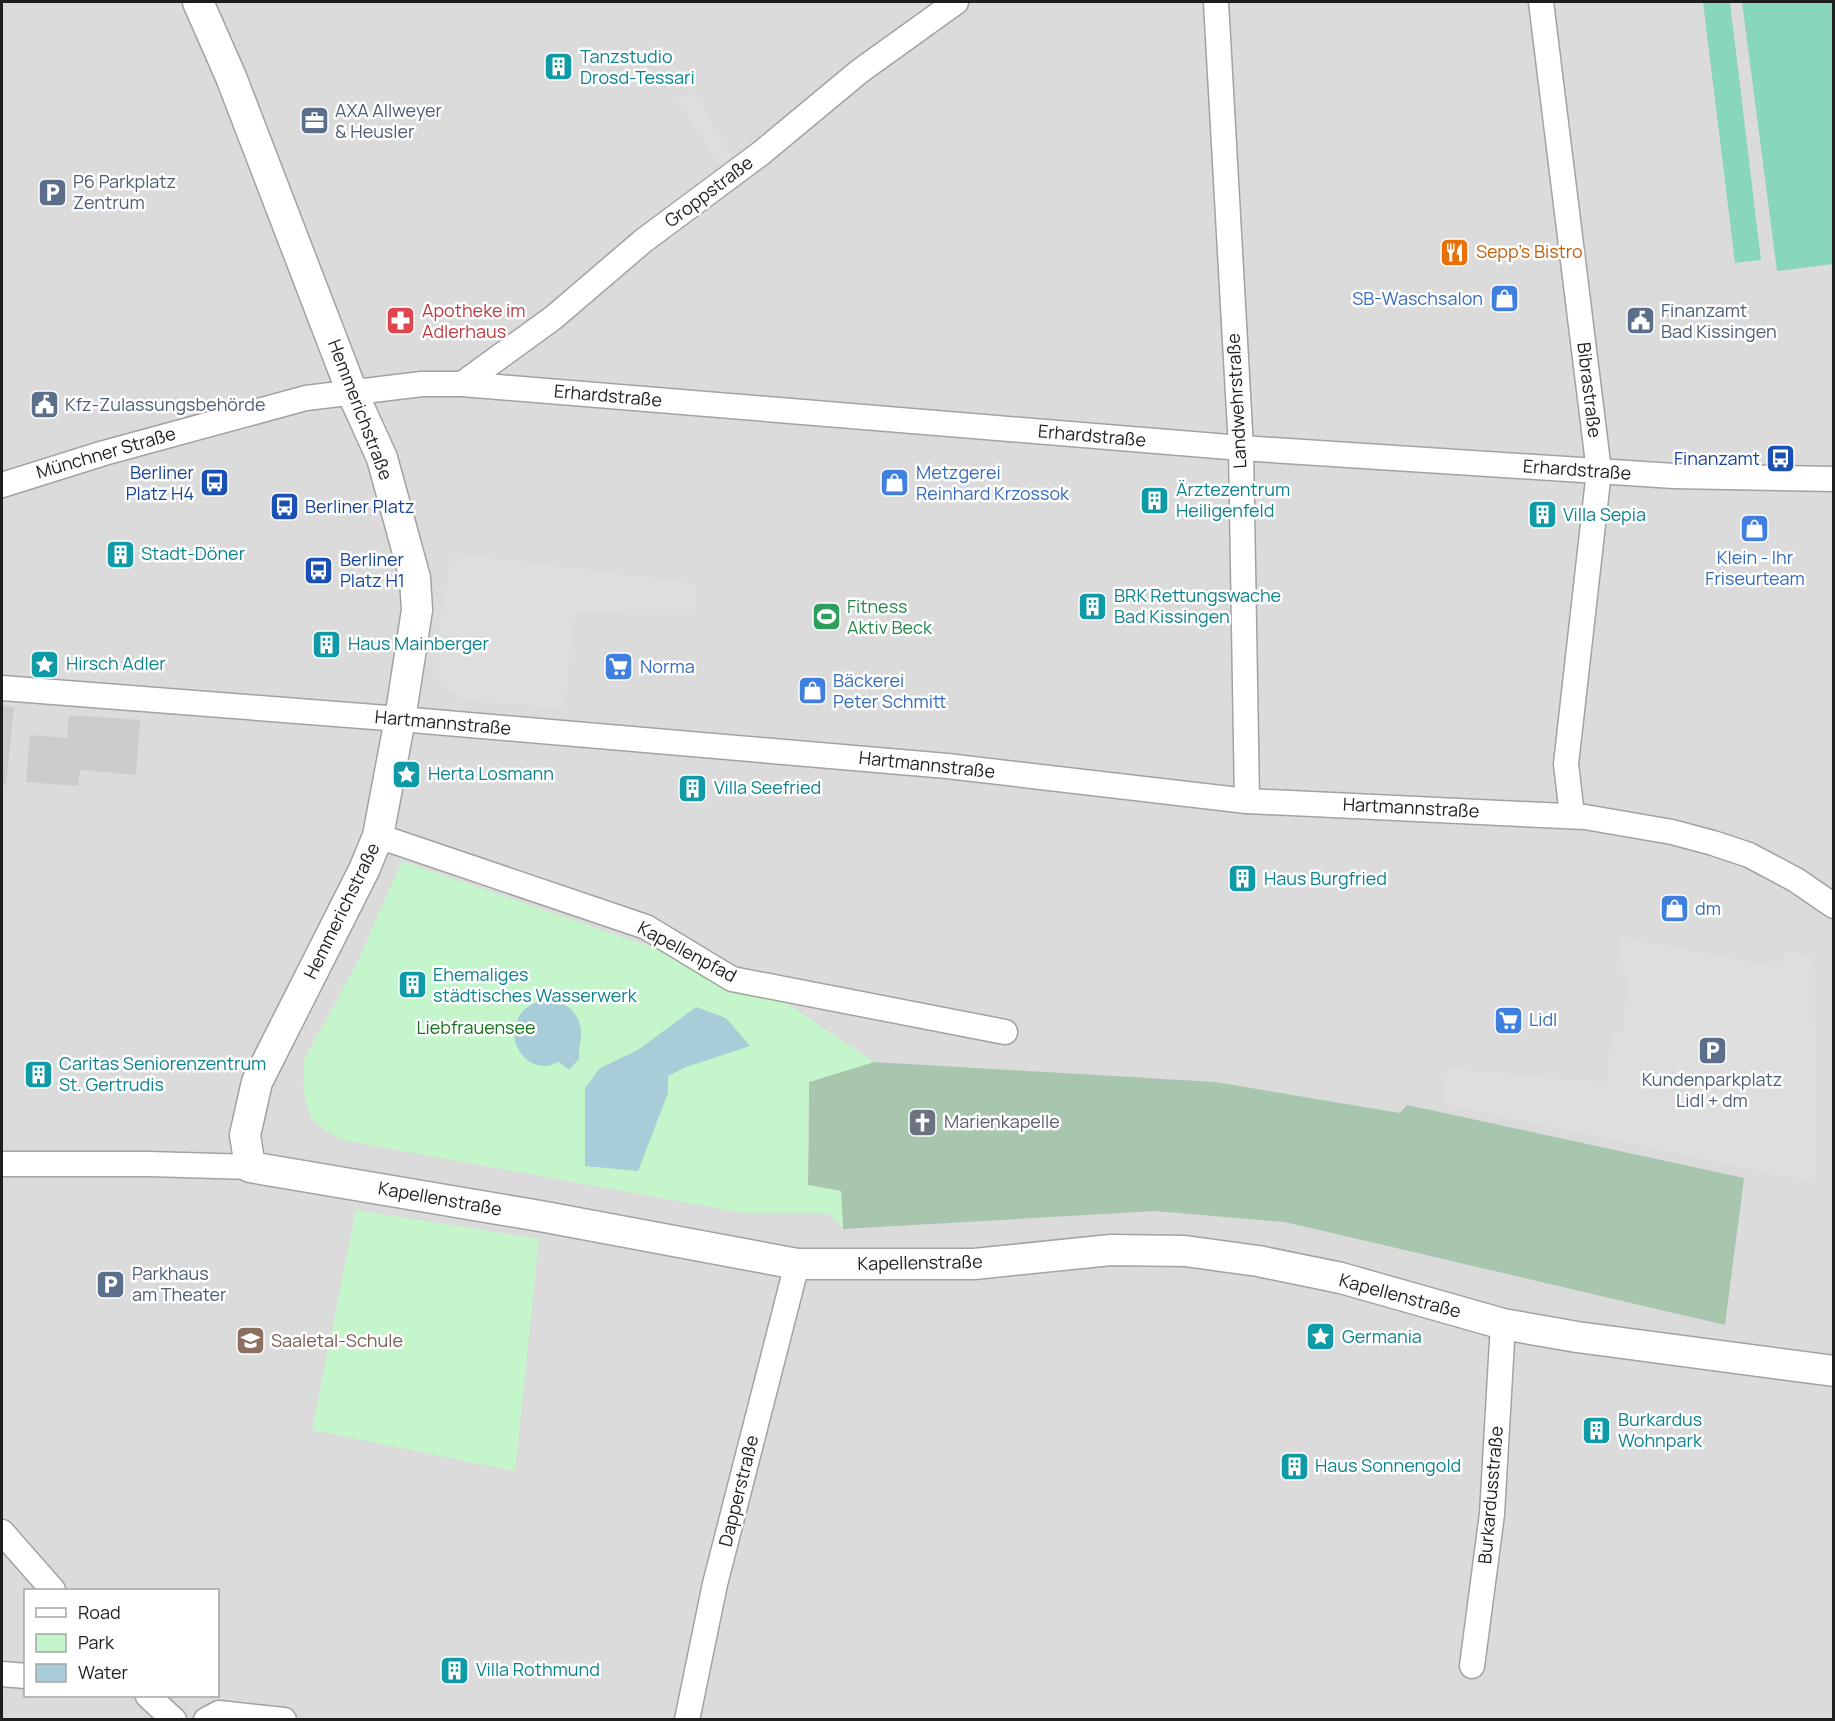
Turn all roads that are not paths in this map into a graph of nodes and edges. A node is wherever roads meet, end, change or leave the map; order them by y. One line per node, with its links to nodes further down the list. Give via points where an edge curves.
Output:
1 (198, 2): 6 (street, Hemmerichstraße, via 231,77)
2 (956, 2): 5 (street, Groppstraße, via 860,71 760,154 643,241 553,318)
3 (1216, 2): 7 (street, Landwehrstraße)
4 (1541, 2): 8 (street, Bibrastraße)
5 (462, 384): 6 (street, Erhardstraße); 7 (street, Erhardstraße)
6 (352, 392): 10 (street, Münchner Straße, via 306,398); 12 (street, Hemmerichstraße, via 382,458 415,578 416,620)
7 (1240, 448): 8 (street, Erhardstraße); 13 (street, Landwehrstraße)
8 (1599, 471): 9 (street, Erhardstraße, via 1674,477); 14 (street, Bibrastraße, via 1566,764)
9 (1833, 479)
10 (2, 485)
11 (2, 688): 12 (street, Hartmannstraße)
12 (400, 719): 13 (street, Hartmannstraße, via 947,766); 15 (street, Hemmerichstraße)
13 (1247, 801): 14 (street, Hartmannstraße)
14 (1572, 815): 16 (street, Hartmannstraße, via 1672,832 1749,855 1796,880)
15 (378, 836): 17 (street, Kapellenpfad, via 646,927 732,979); 19 (street, Hemmerichstraße, via 257,1082 245,1135)
16 (1833, 906)
17 (1005, 1032)
18 (2, 1164): 19 (street, Kapellenstraße)
19 (250, 1167): 20 (street, Kapellenstraße)
20 (797, 1264): 21 (street, Kapellenstraße, via 974,1264 1111,1250 1185,1251 1341,1278); 32 (street, Dapperstraße, via 715,1584)
21 (1503, 1324): 22 (street, Kapellenstraße); 25 (street, Burkardusstraße, via 1492,1514)
22 (1833, 1371)
23 (2, 1532): 24 (street)
24 (52, 1589)
25 (1472, 1666)
26 (2, 1674): 27 (street)
27 (24, 1676)
28 (150, 1697): 29 (street)
29 (174, 1719)
30 (206, 1719): 31 (street, via 219,1713)
31 (284, 1719)
32 (687, 1719)

